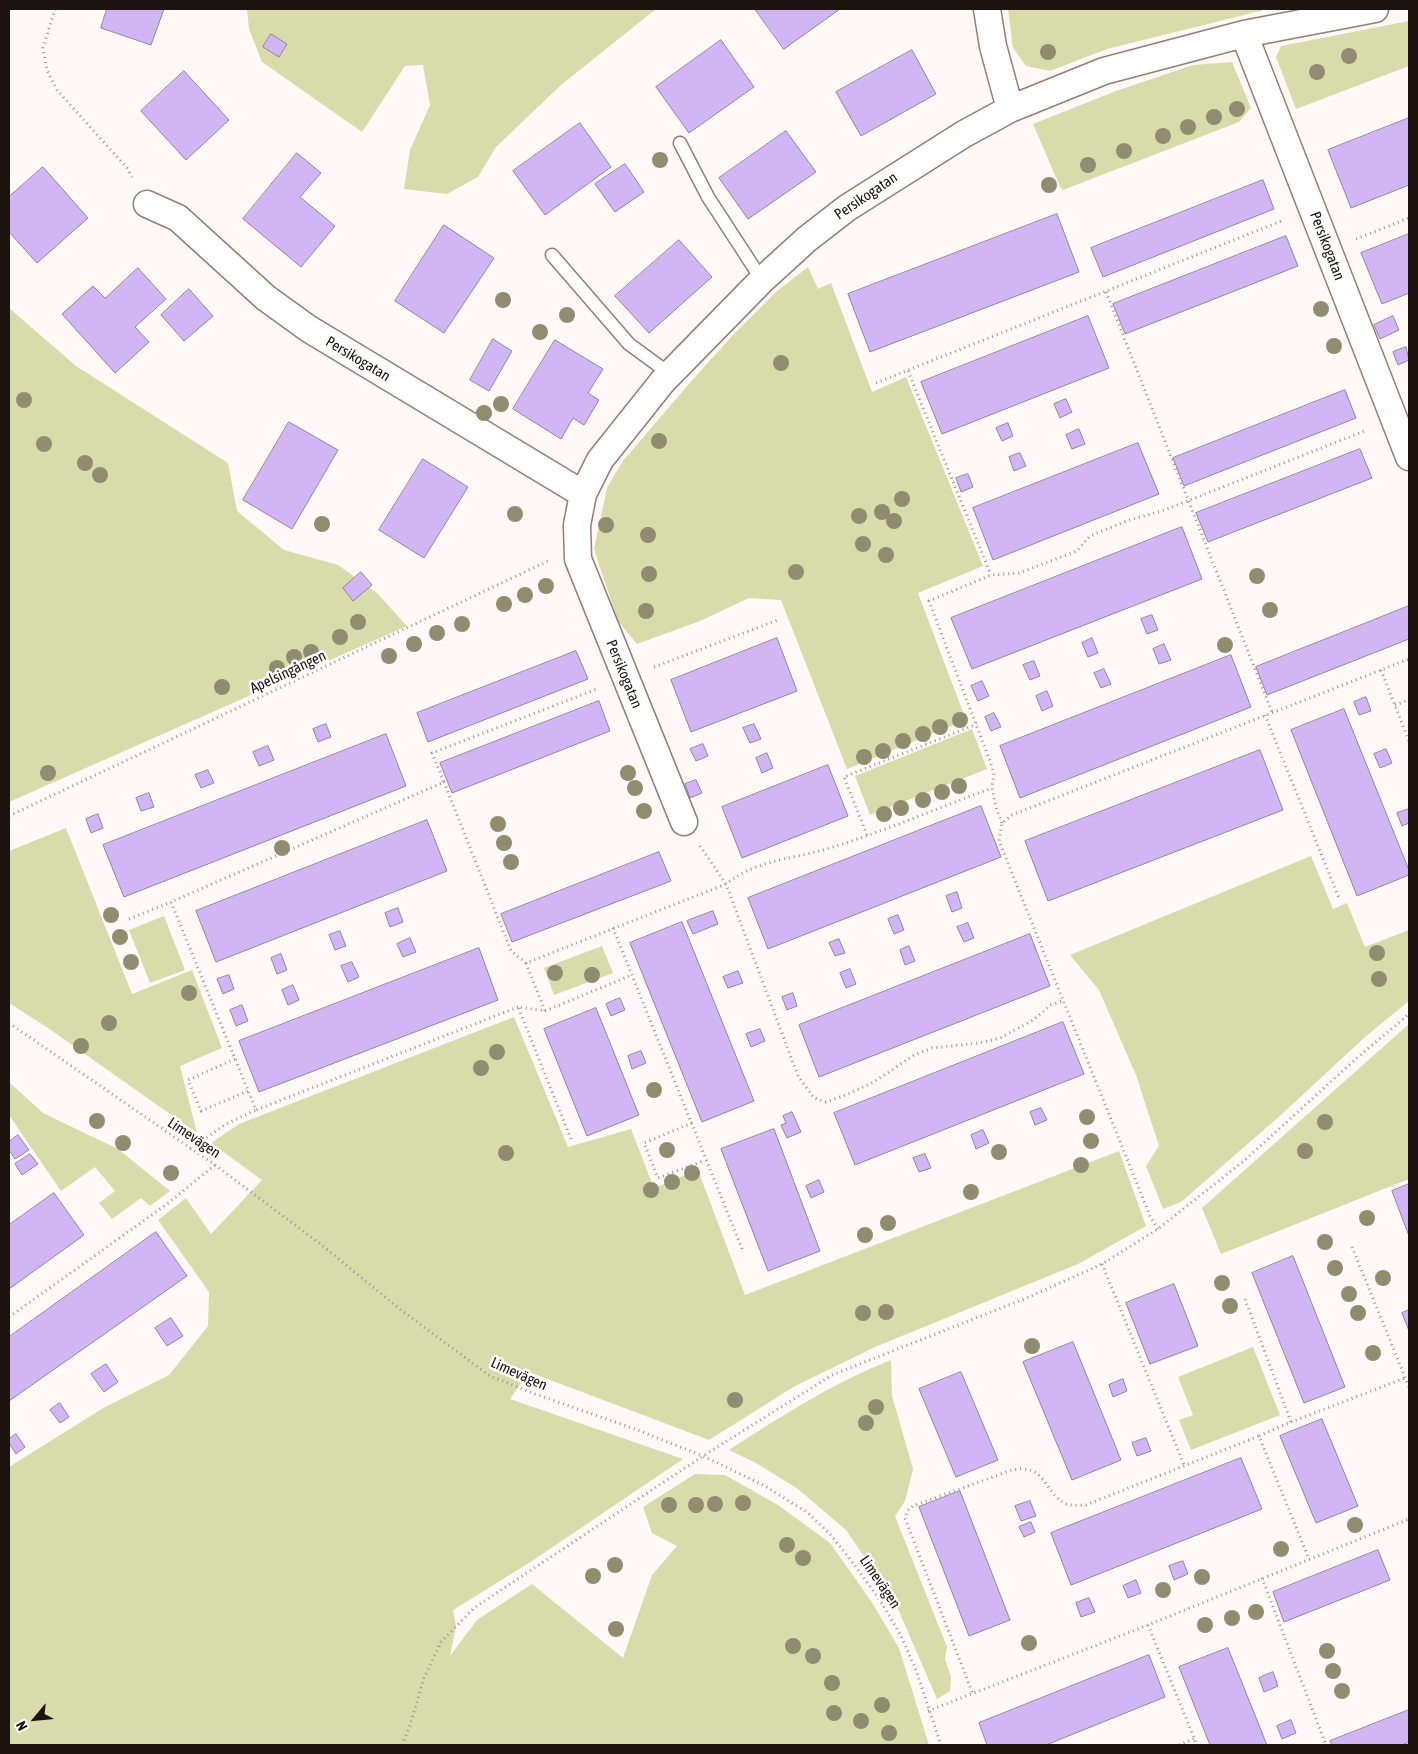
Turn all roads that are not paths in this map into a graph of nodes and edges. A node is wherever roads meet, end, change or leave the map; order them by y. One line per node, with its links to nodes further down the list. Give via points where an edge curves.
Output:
1 (987, 9): 4 (street)
2 (1374, 9): 3 (street, Persikogatan)
3 (1244, 34): 4 (street, Persikogatan, via 1104,71); 10 (street, Persikogatan)
4 (1010, 109): 8 (street, Persikogatan, via 964,134 847,208)
5 (680, 143): 8 (lane, via 708,197)
6 (147, 204): 11 (street, Persikogatan, via 178,218 266,298 309,329)
7 (552, 255): 9 (lane, via 629,344)
8 (762, 280): 9 (street, Persikogatan)
9 (670, 374): 11 (street, Persikogatan, via 600,460)
10 (1409, 457)
11 (583, 494): 12 (street, Persikogatan, via 577,525 578,559)
12 (684, 822)

